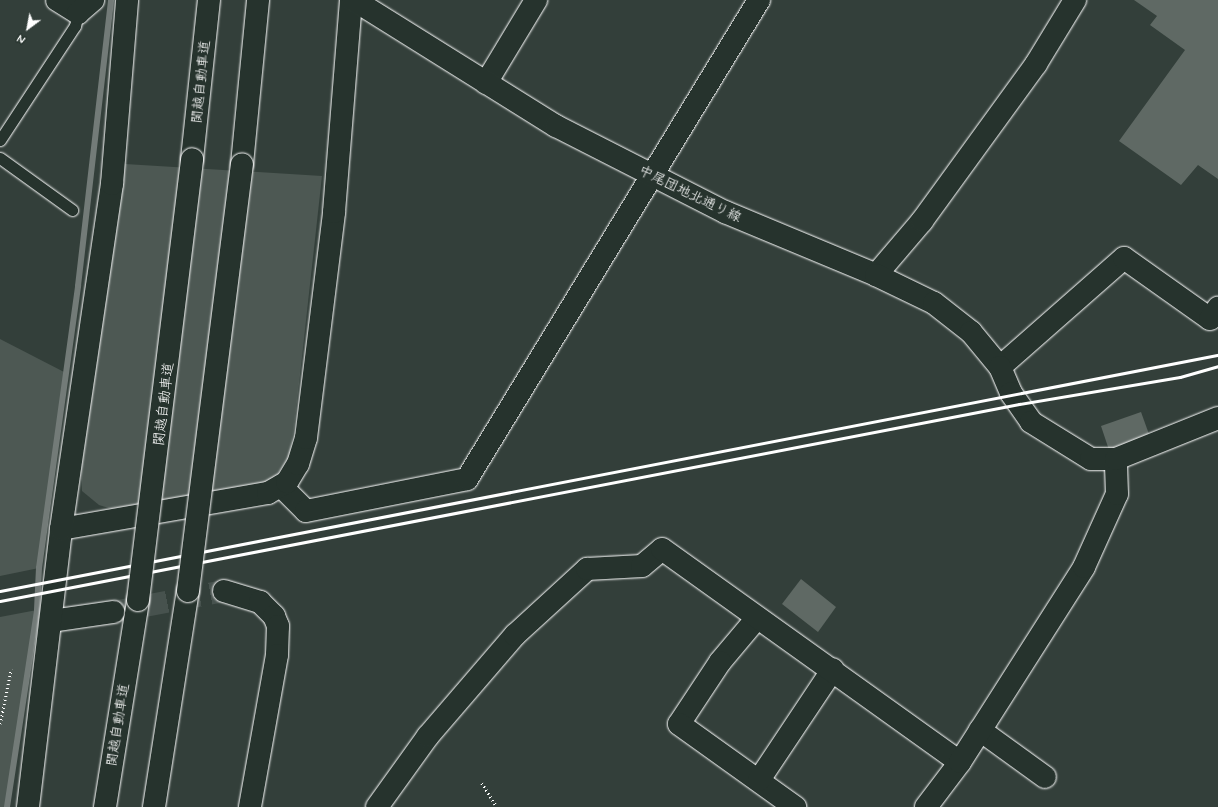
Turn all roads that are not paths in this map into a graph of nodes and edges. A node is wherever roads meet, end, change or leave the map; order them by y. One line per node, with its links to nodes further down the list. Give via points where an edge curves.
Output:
1 (57, 0): 9 (main road)
2 (127, 0): 21 (main road, via 112,184)
3 (209, 0): 32 (main road, 関越自動車道, bridge, via 138,600)
4 (258, 0): 33 (main road, bridge, via 242,164 188,591)
5 (352, 0): 10 (main road, 中尾団地北通り線); 20 (main road, via 334,212 306,438 298,464)
6 (536, 0): 10 (main road)
7 (759, 0): 13 (main road)
8 (1075, 0): 15 (main road, via 1036,64 922,221)
9 (86, 6): 11 (lane)
10 (486, 83): 13 (main road, 中尾団地北通り線, via 556,126)
11 (0, 140)
12 (0, 158): 14 (lane)
13 (650, 175): 15 (main road, 中尾団地北通り線, via 725,212); 20 (main road, via 467,479 306,511)
14 (72, 210)
15 (876, 275): 17 (main road, 中尾団地北通り線, via 934,303 971,332)
16 (1218, 308): 17 (main road, via 1210,318 1124,258)
17 (1000, 367): 19 (main road, 中尾団地北通り線, via 1011,393 1032,422 1091,459)
18 (1218, 418): 19 (main road)
19 (1116, 459): 27 (main road, via 1116,494 1084,567)
20 (281, 486): 21 (main road, via 268,493)
21 (61, 529): 25 (main road)
22 (224, 591): 34 (main road, via 260,602 274,616 278,626 277,655)
23 (113, 612): 25 (main road)
24 (758, 618): 26 (main road); 30 (main road, via 720,662 679,724); 35 (main road, via 662,549 642,566 587,569 515,635 428,736)
25 (51, 621): 31 (main road)
26 (833, 669): 28 (main road); 30 (main road)
27 (980, 730): 28 (main road); 29 (main road)
28 (960, 762): 37 (main road)
29 (1046, 777)
30 (759, 780): 36 (main road)
31 (28, 807)
32 (105, 807)
33 (154, 807)
34 (250, 807)
35 (377, 807)
36 (796, 807)
37 (926, 807)

